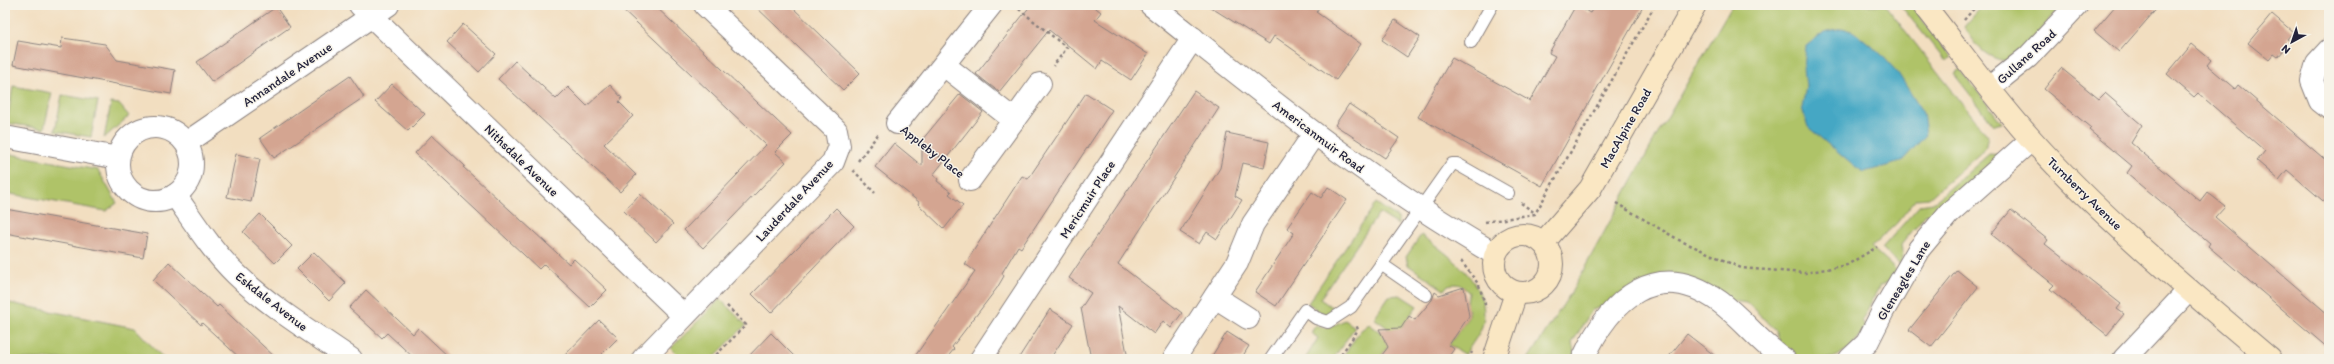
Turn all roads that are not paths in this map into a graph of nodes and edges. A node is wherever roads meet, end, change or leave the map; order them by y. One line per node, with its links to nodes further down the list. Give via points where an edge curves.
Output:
1 (705, 5): 34 (street, Lauderdale Avenue, via 836,130 839,146 833,162)
2 (991, 5): 12 (street, Appleby Place)
3 (1151, 5): 9 (street, Americanmuir Road)
4 (1492, 5): 10 (lane)
5 (1695, 5): 27 (street, MacAlpine Road, via 1590,189)
6 (1924, 5): 14 (street, Turnberry Avenue)
7 (2077, 5): 14 (street, Gullane Road, via 2028,57)
8 (373, 9): 21 (street, Annandale Avenue); 34 (street, Nithsdale Avenue)
9 (1193, 38): 18 (street, Americanmuir Road); 38 (street, Mericmuir Place)
10 (1471, 42)
11 (2329, 50): 15 (street, via 2317,63 2312,81 2320,101)
12 (944, 65): 16 (street); 17 (street, Appleby Place)
13 (1040, 84): 16 (street, Appleby Place)
14 (1989, 88): 20 (street, Turnberry Avenue)
15 (2329, 108)
16 (1014, 120): 23 (street, Appleby Place)
17 (897, 123)
18 (1314, 134): 26 (street, Americanmuir Road); 33 (street, via 1253,224 1237,263)
19 (5, 137): 22 (street)
20 (2031, 140): 30 (street, Turnberry Avenue, via 2092,203); 44 (street, Gleneagles Lane, via 1949,213 1919,249 1867,343)
21 (186, 143): 22 (street, via 166,128 153,126 141,129 130,136 122,146); 25 (street, via 191,154 191,171 184,187)
22 (118, 158): 25 (street, via 118,170 122,181 139,198 164,200)
23 (970, 180)
24 (1508, 193): 26 (lane, via 1454,163 1449,166)
25 (175, 195): 36 (street, Eskdale Avenue, via 215,251 236,274 263,297)
26 (1420, 209): 28 (street, Americanmuir Road); 29 (lane)
27 (1543, 243): 28 (street, via 1535,237 1516,236 1504,243); 31 (street, via 1552,260 1549,279 1535,291)
28 (1496, 254): 31 (street, via 1494,268 1500,282)
29 (1381, 264): 32 (lane); 40 (lane, via 1351,306 1328,322 1316,318 1305,310)
30 (2189, 290): 45 (street); 46 (street, Turnberry Avenue)
31 (1516, 293): 41 (street)
32 (1426, 295)
33 (1215, 297): 35 (street); 39 (street)
34 (684, 316): 37 (street, Lauderdale Avenue)
35 (1248, 318)
36 (350, 359)
37 (643, 359)
38 (981, 359)
39 (1174, 359)
40 (1271, 359)
41 (1494, 359)
42 (1583, 359): 43 (street, via 1614,308 1632,293 1653,284 1680,284 1701,291 1721,302 1769,349)
43 (1784, 359)
44 (1850, 359)
45 (2124, 359)
46 (2270, 359)

